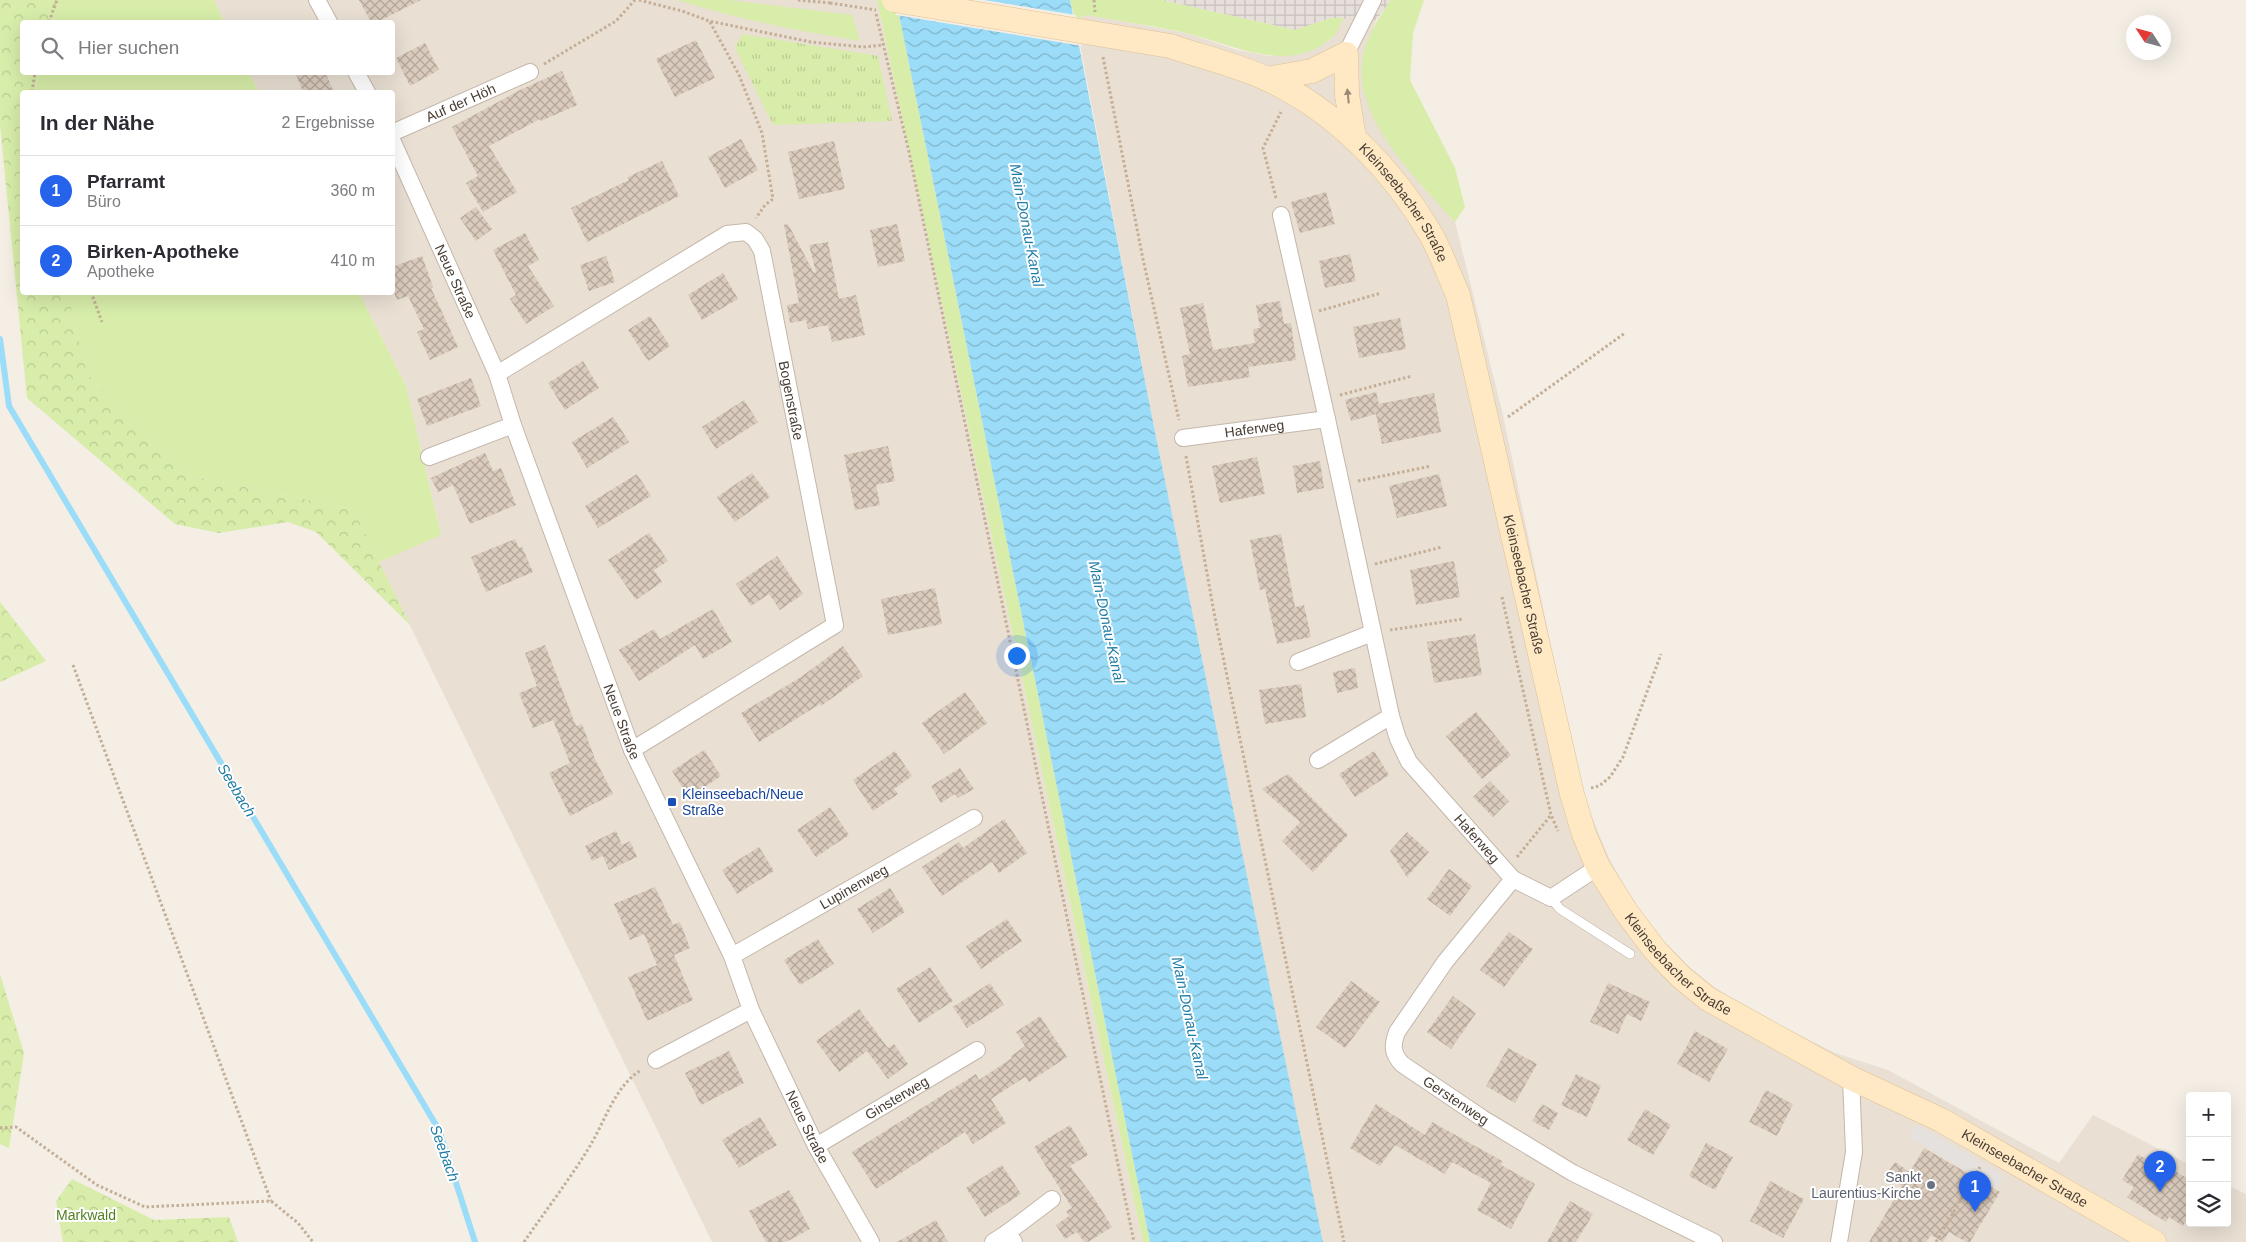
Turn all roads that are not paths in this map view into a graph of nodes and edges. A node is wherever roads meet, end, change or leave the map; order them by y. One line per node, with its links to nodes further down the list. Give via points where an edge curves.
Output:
1 (317, 0): 4 (street)
2 (894, 0): 8 (street, Kleinseebacher Straße, bridge, via 1170,46)
3 (1373, 0): 5 (street)
4 (328, 20)
5 (1346, 54): 8 (street, via 1312,71); 11 (street, one-way to 5, via 1347,95)
6 (530, 72): 10 (street, Auf der Höh)
7 (358, 75): 9 (street)
8 (1267, 79): 11 (street, Kleinseebacher Straße, via 1312,104)
9 (366, 90)
10 (395, 132)
11 (1354, 138): 25 (street, Kleinseebacher Straße, via 1399,187 1430,234 1458,295 1572,794)
12 (395, 147): 14 (street, Neue Straße)
13 (1281, 215): 15 (street, Haferweg)
14 (497, 374): 16 (street, Neue Straße); 22 (street, Bogenstraße, via 727,234 746,232 756,239 762,251 834,624)
15 (1327, 419): 17 (street, Haferweg); 19 (street, Haferweg)
16 (513, 425): 18 (street); 22 (street, Neue Straße)
17 (1183, 438)
18 (429, 457)
19 (1372, 632): 20 (street); 21 (street, Haferweg)
20 (1298, 662)
21 (1391, 716): 23 (street); 26 (street, Haferweg, via 1409,762)
22 (632, 750): 29 (street, Neue Straße)
23 (1318, 760)
24 (974, 818): 29 (street, Lupinenweg)
25 (1598, 866): 27 (street); 33 (street, Kleinseebacher Straße, via 1632,920 1681,977 1708,999)
26 (1509, 875): 27 (street, Haferweg); 39 (street, Gerstenweg, via 1397,1032 1393,1045 1395,1056 1482,1118 1573,1173)
27 (1551, 898): 28 (lane, via 1560,909)
28 (1630, 954)
29 (732, 956): 30 (street, Neue Straße)
30 (751, 1010): 32 (street); 34 (street, Neue Straße)
31 (977, 1050): 34 (street, Ginsterweg)
32 (656, 1060)
33 (1851, 1078): 40 (street, via 1854,1152); 41 (street, Kleinseebacher Straße, via 1941,1120)
34 (816, 1146): 37 (street, Neue Straße)
35 (1052, 1199): 36 (street)
36 (1010, 1237): 38 (street)
37 (871, 1242)
38 (993, 1242)
39 (1714, 1242)
40 (1839, 1242)
41 (2154, 1242)

